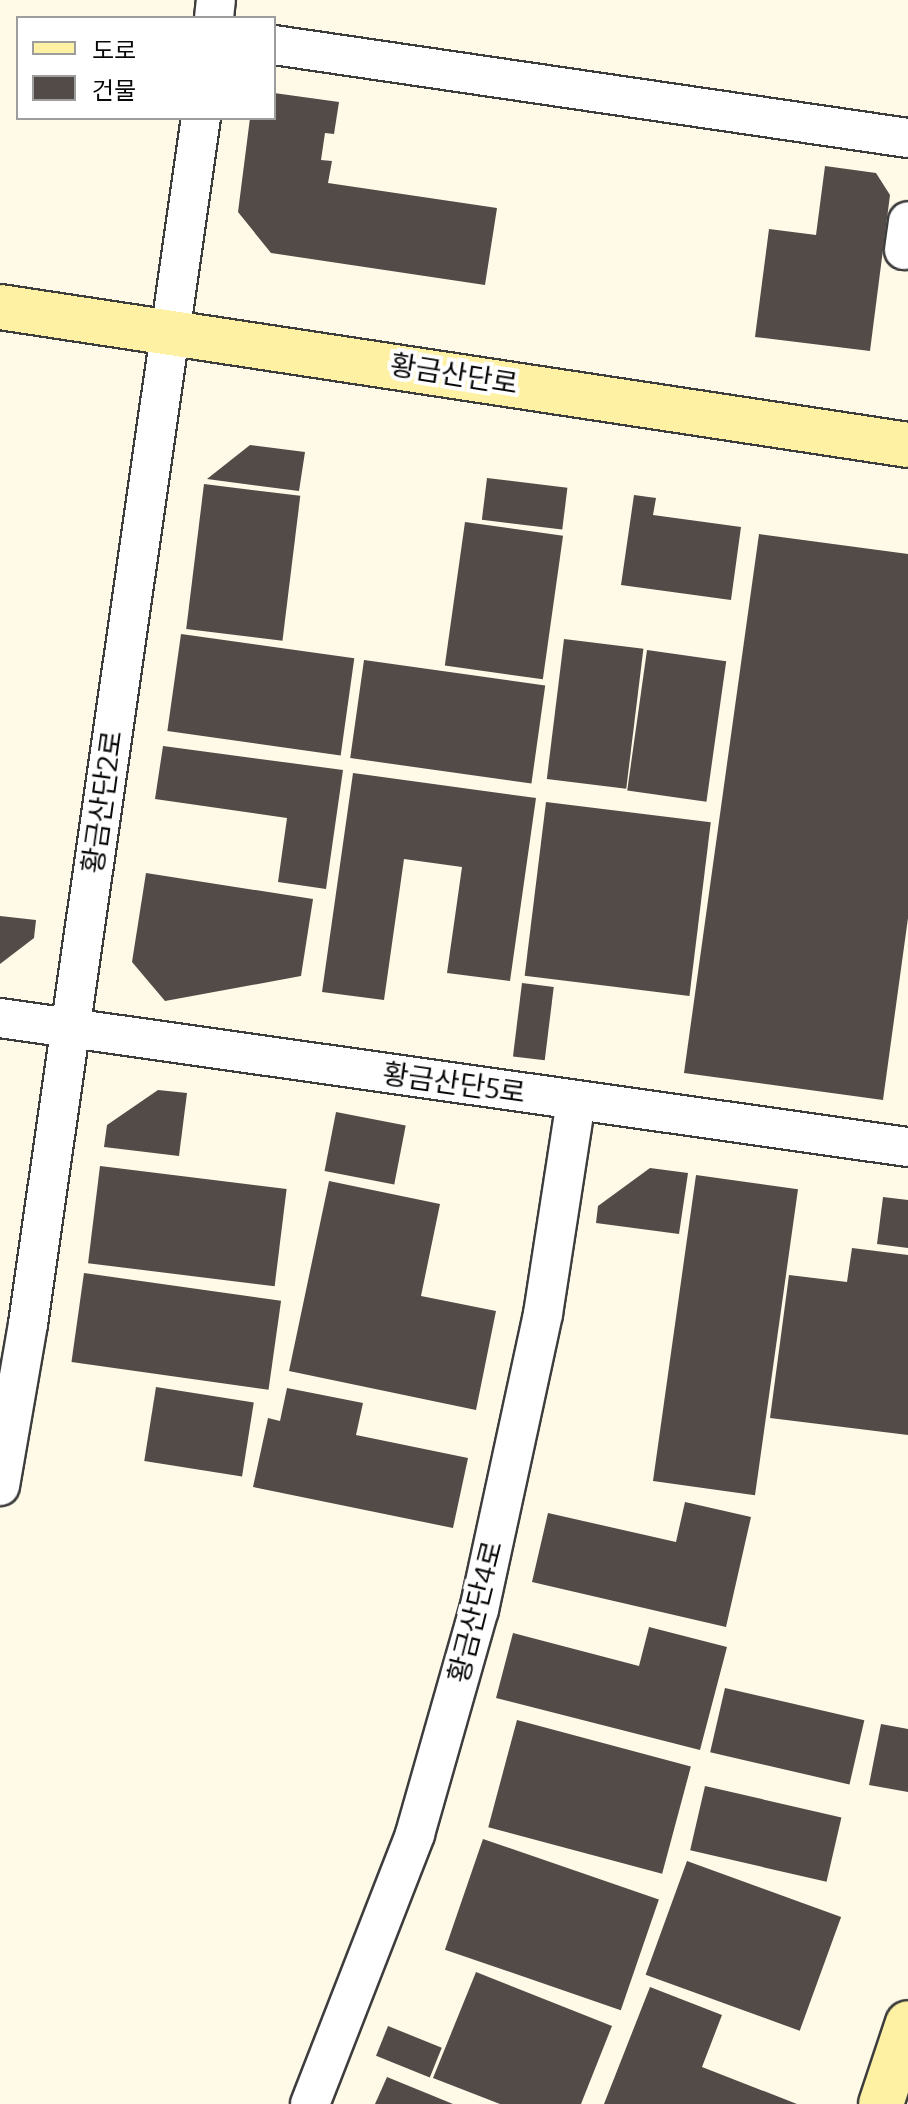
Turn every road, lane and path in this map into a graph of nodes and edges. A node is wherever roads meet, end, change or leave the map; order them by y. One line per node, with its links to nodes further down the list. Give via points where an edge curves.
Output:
1 (276, 45): 3 (street)
2 (201, 120): 5 (street, 황금산단2로)
3 (908, 138)
4 (0, 307): 5 (street, 황금산단로)
5 (172, 332): 6 (street, 황금산단로); 8 (street, 황금산단2로)
6 (908, 445)
7 (0, 1018): 8 (street, 황금산단5로)
8 (70, 1027): 9 (street, 황금산단5로); 11 (street, 황금산단2로)
9 (576, 1102): 10 (street, 황금산단5로); 13 (street, 황금산단4로, via 543,1314 464,1667 386,1918)
10 (908, 1147)
11 (0, 1486)
12 (908, 2023): 14 (street)
13 (310, 2104)
14 (881, 2104)

